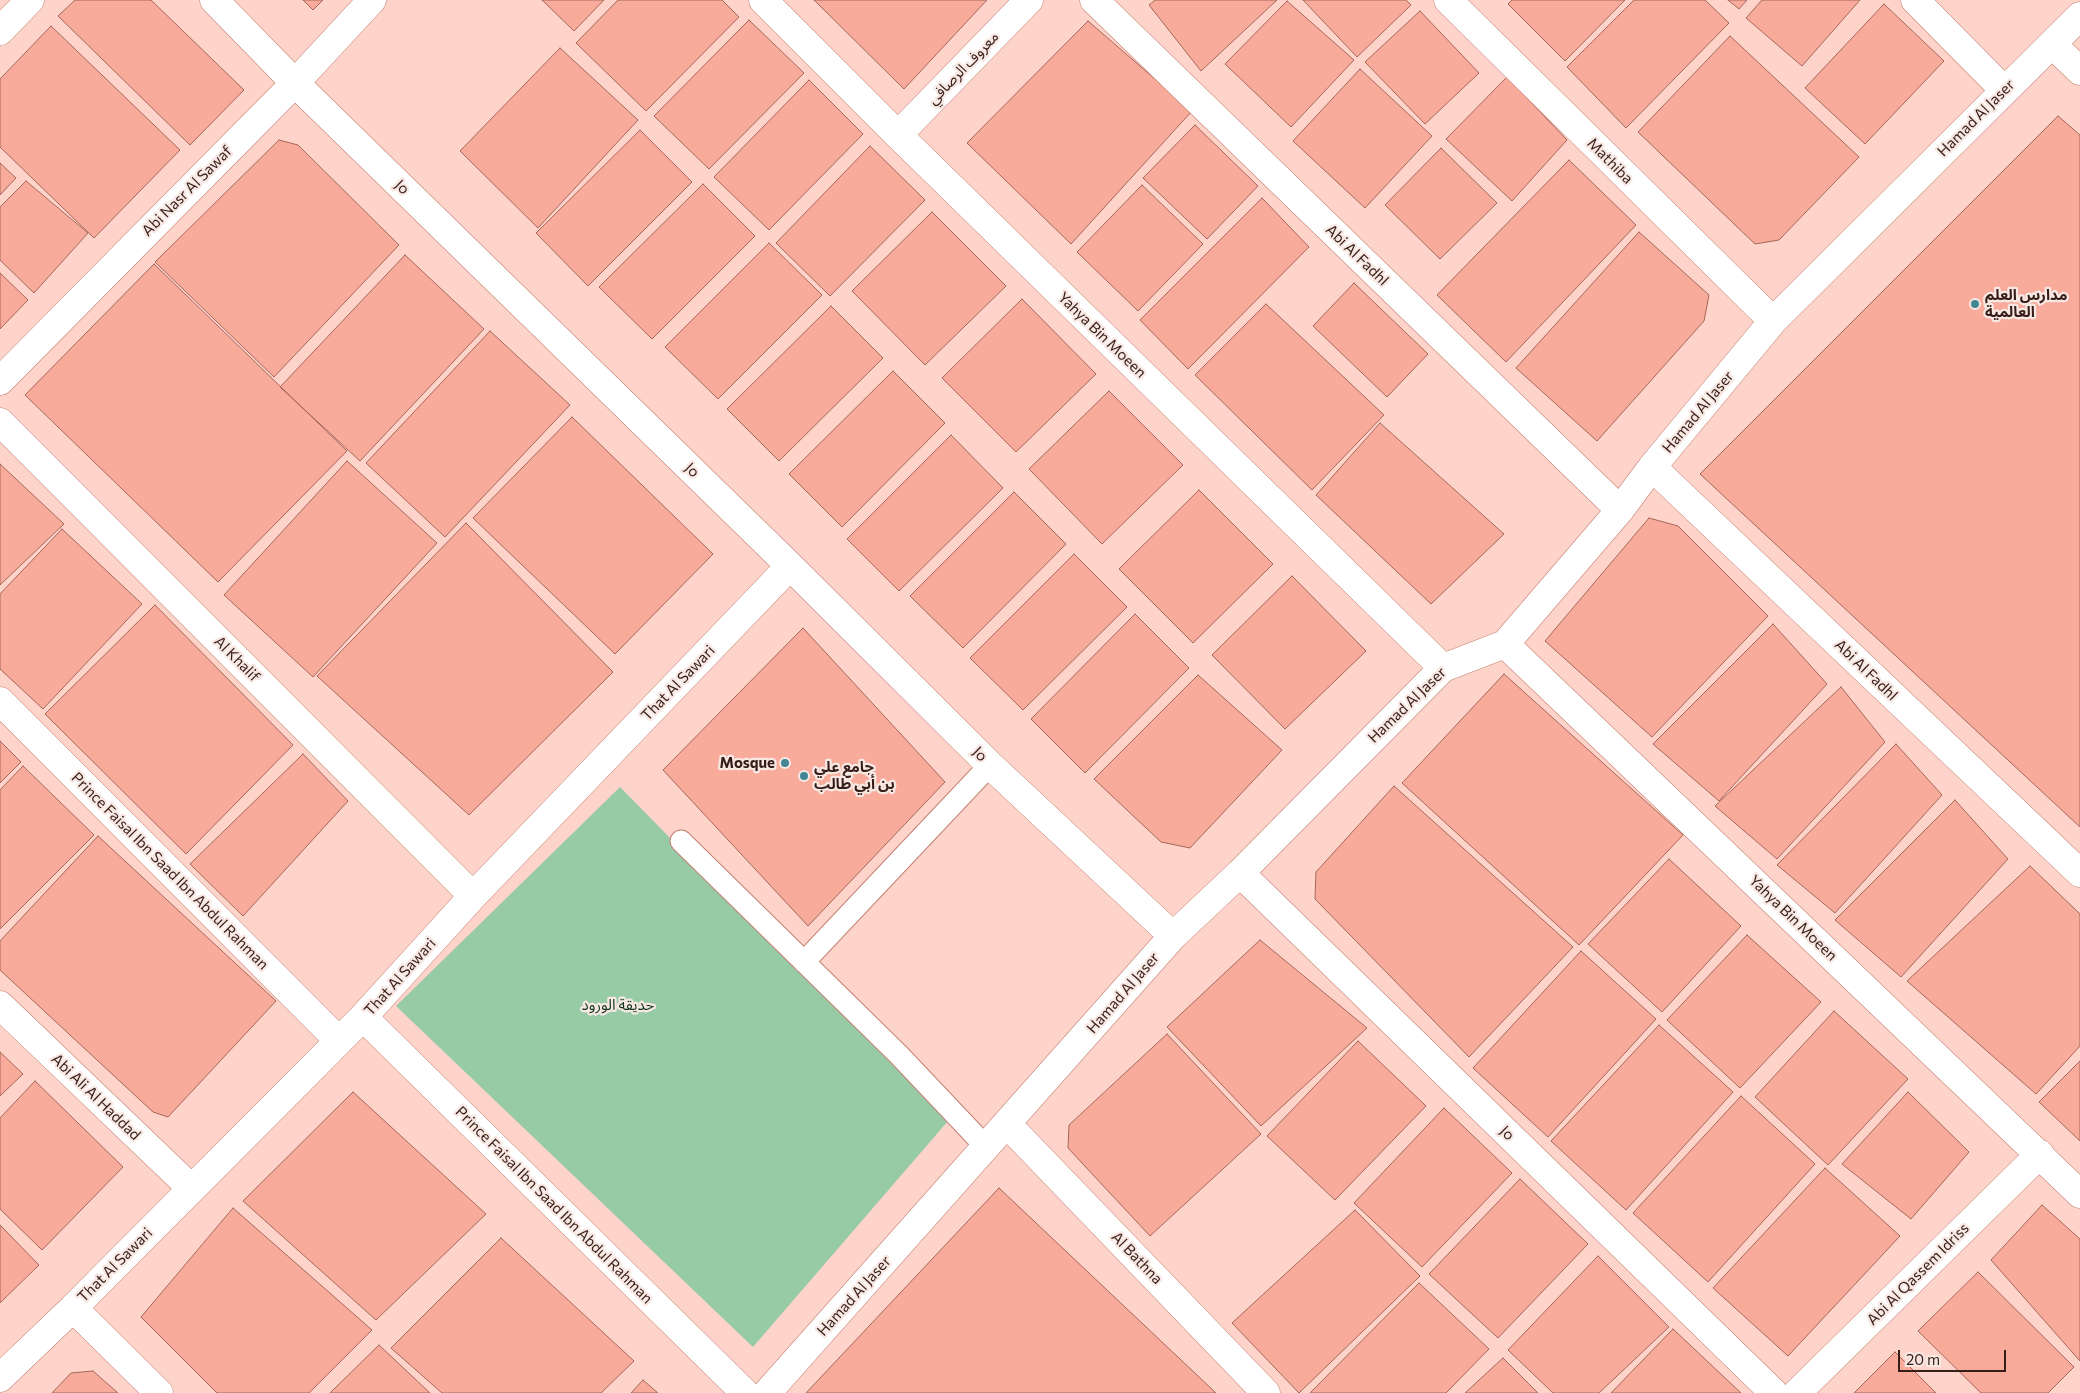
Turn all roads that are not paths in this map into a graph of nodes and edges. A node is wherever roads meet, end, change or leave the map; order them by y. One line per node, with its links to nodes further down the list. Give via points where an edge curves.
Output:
1 (30, 0): 10 (street)
2 (214, 0): 13 (street, Jo)
3 (372, 0): 13 (street, Abi Nasr Al Sawaf)
4 (763, 0): 15 (street, Yahya Bin Moeen)
5 (1029, 0): 15 (street, معروف الرصافي)
6 (1094, 0): 20 (street, Abi Al Fadhl)
7 (1448, 0): 16 (street, Mathiba)
8 (1914, 0): 14 (street)
9 (2080, 16): 11 (street, Hamad Al Jaser)
10 (0, 31)
11 (2052, 44): 12 (street); 14 (street, Hamad Al Jaser)
12 (2080, 72)
13 (295, 83): 17 (street, Abi Nasr Al Sawaf); 21 (street, Jo)
14 (2004, 90): 16 (street, Hamad Al Jaser)
15 (898, 135): 23 (street, Yahya Bin Moeen)
16 (1773, 321): 19 (street, Hamad Al Jaser)
17 (0, 380)
18 (0, 422): 29 (street, Al Khalif)
19 (1652, 467): 20 (street, Hamad Al Jaser); 28 (street, Abi Al Fadhl)
20 (1620, 510): 22 (street, Hamad Al Jaser)
21 (790, 566): 25 (street, Jo); 29 (street, That Al Sawari)
22 (1506, 644): 23 (street, Hamad Al Jaser); 37 (street, Yahya Bin Moeen)
23 (1443, 668): 27 (street, Hamad Al Jaser)
24 (0, 701): 34 (street, Prince Faisal Ibn Saad Ibn Abdul Rahman)
25 (990, 765): 30 (street, Jo); 31 (lane)
26 (681, 841): 31 (lane)
27 (1240, 872): 30 (street, Hamad Al Jaser); 46 (street, Jo)
28 (2080, 874)
29 (473, 896): 33 (street, That Al Sawari)
30 (1173, 936): 35 (street, Hamad Al Jaser)
31 (804, 962): 36 (lane)
32 (0, 1005): 38 (street, Abi Ali Al Haddad)
33 (363, 1017): 34 (street, That Al Sawari); 43 (street, Prince Faisal Ibn Saad Ibn Abdul Rahman)
34 (339, 1041): 38 (street, That Al Sawari)
35 (1007, 1124): 36 (street, Hamad Al Jaser); 45 (street, Al Bathna)
36 (987, 1148): 44 (street, Hamad Al Jaser)
37 (2040, 1154): 39 (street, Yahya Bin Moeen); 47 (street, Abi Al Qassem Idriss)
38 (191, 1188): 40 (street, That Al Sawari)
39 (2080, 1194)
40 (73, 1308): 41 (street, That Al Sawari); 42 (street)
41 (0, 1378)
42 (158, 1393)
43 (745, 1393)
44 (767, 1393)
45 (1266, 1393)
46 (1774, 1393)
47 (1797, 1393)

